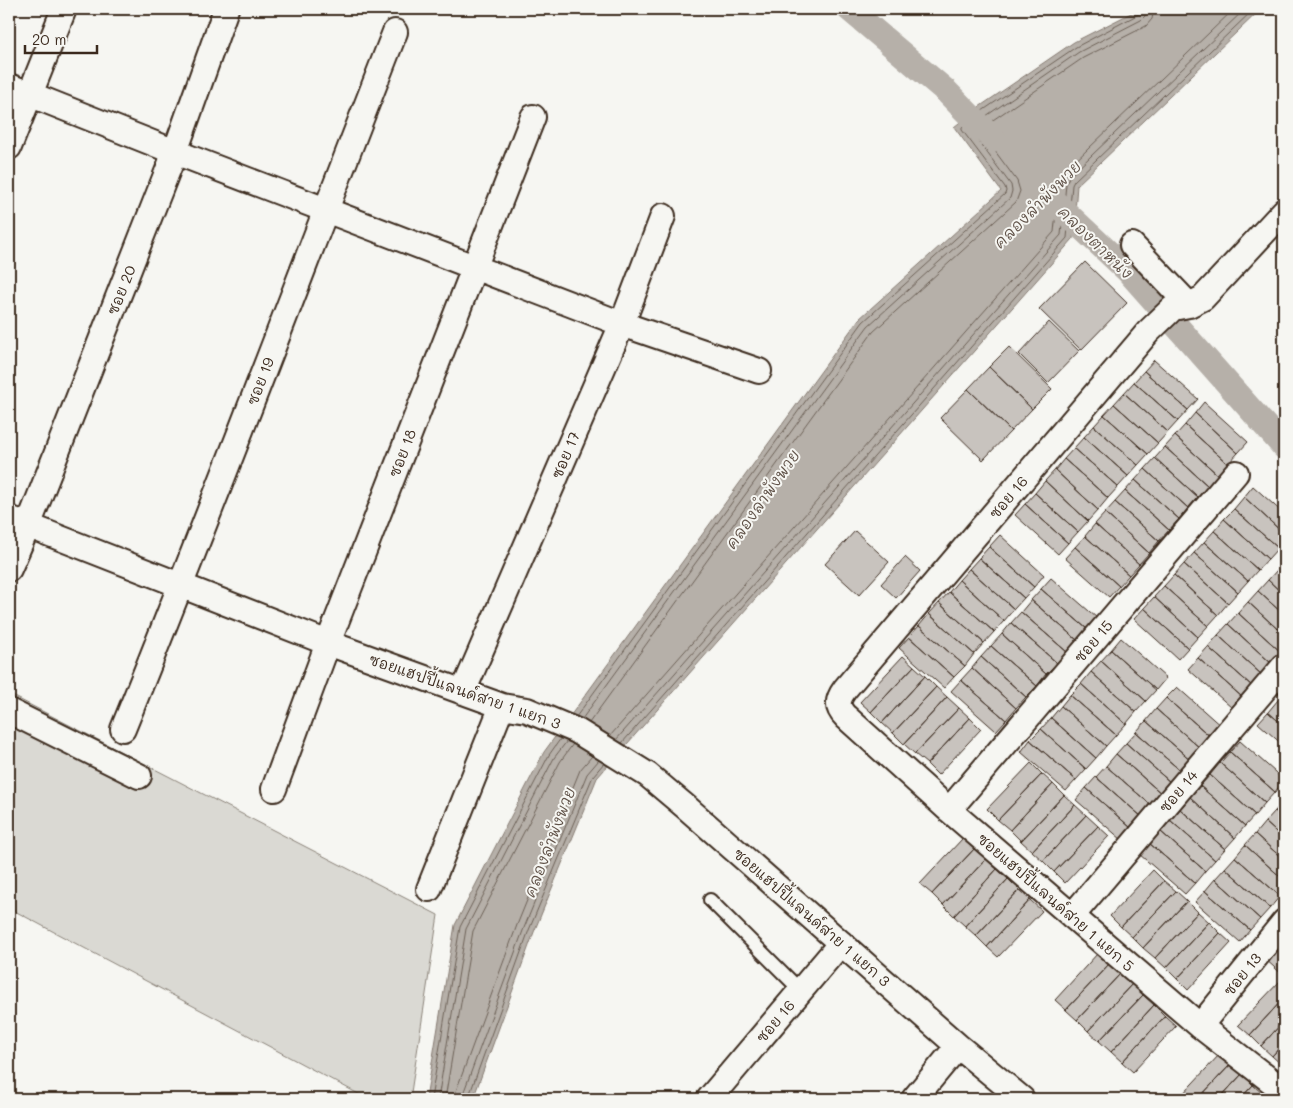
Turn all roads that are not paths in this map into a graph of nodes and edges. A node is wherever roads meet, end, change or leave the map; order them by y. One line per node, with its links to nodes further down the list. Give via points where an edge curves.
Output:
1 (64, 9): 4 (street)
2 (226, 9): 7 (street, ซอย 20)
3 (395, 32): 8 (street, ซอย 19)
4 (19, 90): 6 (street); 7 (street)
5 (533, 117): 12 (street, ซอย 18)
6 (9, 147)
7 (176, 152): 8 (street); 17 (street, ซอย 20)
8 (325, 209): 12 (street); 19 (street, ซอย 19)
9 (1284, 211): 13 (street, ซอย 16, via 1203,298)
10 (663, 216): 14 (street, ซอย 17)
11 (1132, 245): 13 (street)
12 (474, 266): 14 (street); 20 (street, ซอย 18)
13 (1181, 306): 23 (street, ซอย 16, via 1148,332 845,689)
14 (622, 324): 15 (street); 22 (street, ซอย 17)
15 (759, 371)
16 (1236, 473): 29 (street, ซอย 15)
17 (18, 522): 18 (street, ซอย 20); 19 (street, ซอยแฮปปี้แลนด์สาย 1 แยก 3)
18 (9, 569)
19 (181, 585): 20 (street, ซอยแฮปปี้แลนด์สาย 1 แยก 3); 26 (street, ซอย 19)
20 (328, 643): 22 (street, ซอยแฮปปี้แลนด์สาย 1 แยก 3); 28 (street, ซอย 18)
21 (1284, 666): 32 (street, ซอย 14)
22 (463, 692): 24 (street, ซอยแฮปปี้แลนด์สาย 1 แยก 3)
23 (839, 704): 29 (street, ซอยแฮปปี้แลนด์สาย 1 แยก 5, via 846,717)
24 (502, 706): 30 (street); 34 (street, ซอยแฮปปี้แลนด์สาย 1 แยก 3, via 527,710 577,731 648,776)
25 (9, 711): 27 (street)
26 (123, 729)
27 (139, 776)
28 (274, 790)
29 (949, 810): 32 (street, ซอยแฮปปี้แลนด์สาย 1 แยก 5)
30 (429, 889)
31 (710, 900): 35 (lane)
32 (1072, 916): 36 (street, ซอยแฮปปี้แลนด์สาย 1 แยก 5)
33 (1284, 922): 36 (street, ซอย 13)
34 (841, 943): 35 (street, ซอย 16); 37 (street, ซอยแฮปปี้แลนด์สาย 1 แยก 3)
35 (801, 991): 39 (street, ซอย 16)
36 (1200, 1026): 38 (street, ซอยแฮปปี้แลนด์สาย 1 แยก 5)
37 (958, 1046): 40 (street); 41 (street, ซอยแฮปปี้แลนด์สาย 1 แยก 3)
38 (1284, 1091)
39 (709, 1099)
40 (914, 1099)
41 (1022, 1099)

